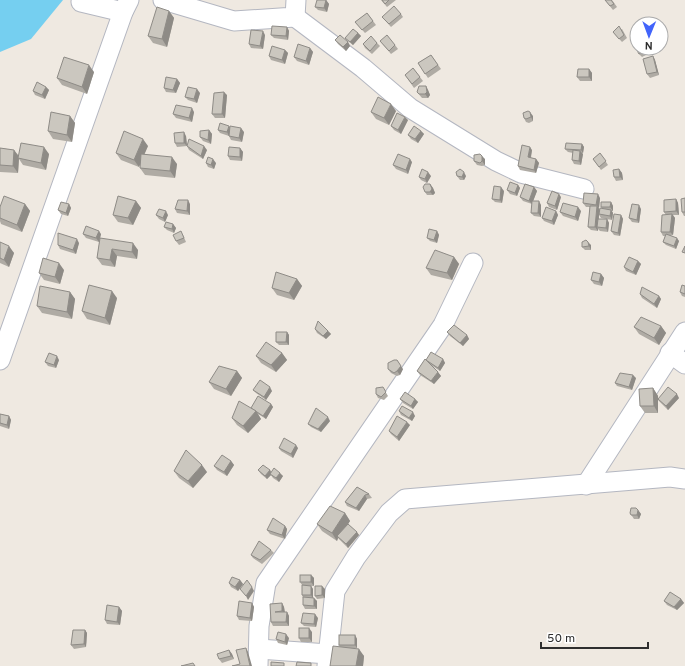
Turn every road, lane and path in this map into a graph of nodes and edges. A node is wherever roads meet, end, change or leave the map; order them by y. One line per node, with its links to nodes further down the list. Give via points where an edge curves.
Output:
1 (163, 0): 4 (street, via 234,21)
2 (81, 2): 3 (street)
3 (126, 6): 9 (street)
4 (296, 8): 5 (street, via 410,108 496,161 521,173)
5 (584, 189)
6 (473, 263): 13 (street, via 443,325 266,583 259,626)
7 (685, 332): 8 (street)
8 (670, 353): 10 (street); 12 (street)
9 (0, 360)
10 (685, 364)
11 (685, 479): 12 (street, via 670,477)
12 (586, 485): 14 (street, via 405,499 389,513 356,557 335,591)
13 (259, 658): 14 (street)
14 (328, 660)

